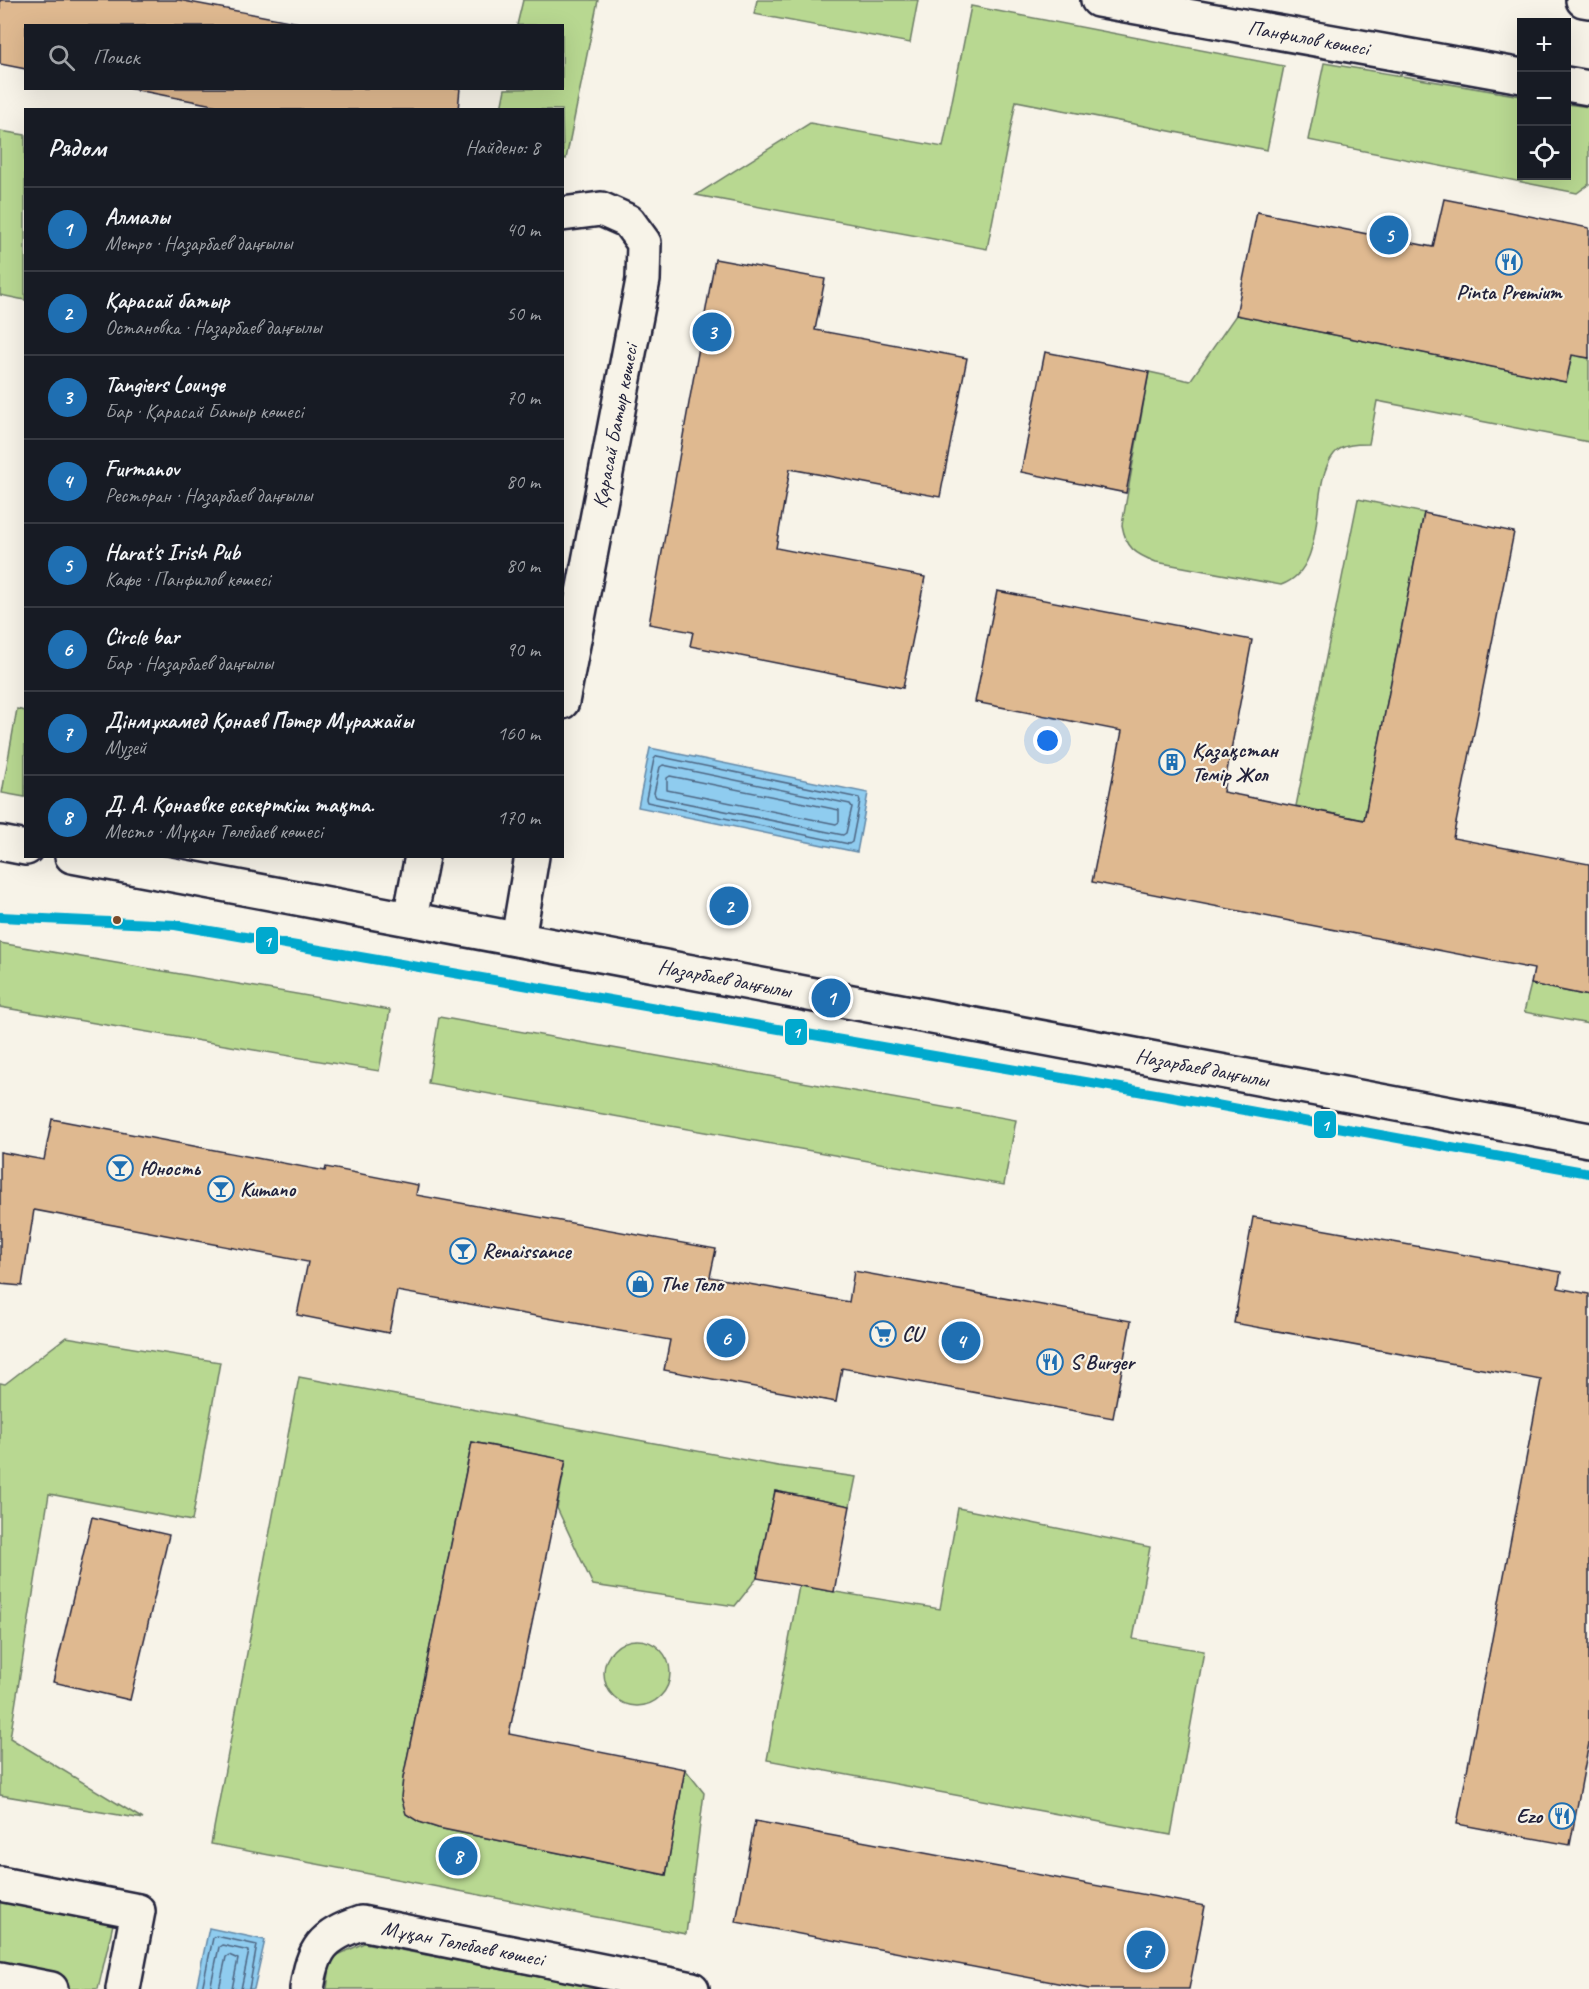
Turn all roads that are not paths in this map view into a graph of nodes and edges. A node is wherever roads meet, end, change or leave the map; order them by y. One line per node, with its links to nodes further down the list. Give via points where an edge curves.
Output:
1 (1098, 0): 4 (street, Панфилов көшесі)
2 (1582, 0): 3 (street)
3 (1589, 1)
4 (1517, 75)
5 (1571, 85): 6 (street)
6 (1589, 88)
7 (564, 214): 8 (street, Қарасай Батыр көшесі, via 601,209 628,221 644,243 643,280)
8 (564, 692)
9 (0, 843): 10 (street)
10 (24, 848)
11 (83, 858): 14 (street, Назарбаев даңғылы)
12 (422, 858): 14 (street)
13 (532, 858): 15 (street)
14 (410, 918): 15 (street, Назарбаев даңғылы)
15 (518, 939): 16 (street, Назарбаев даңғылы)
16 (1589, 1140)
17 (0, 1884): 20 (street, via 138,1911)
18 (0, 1979): 19 (street)
19 (51, 1989)
20 (123, 1989)
21 (307, 1989): 22 (street, Мұқан Төлебаев көшесі, via 312,1959 334,1932 360,1923)
22 (692, 1989)

